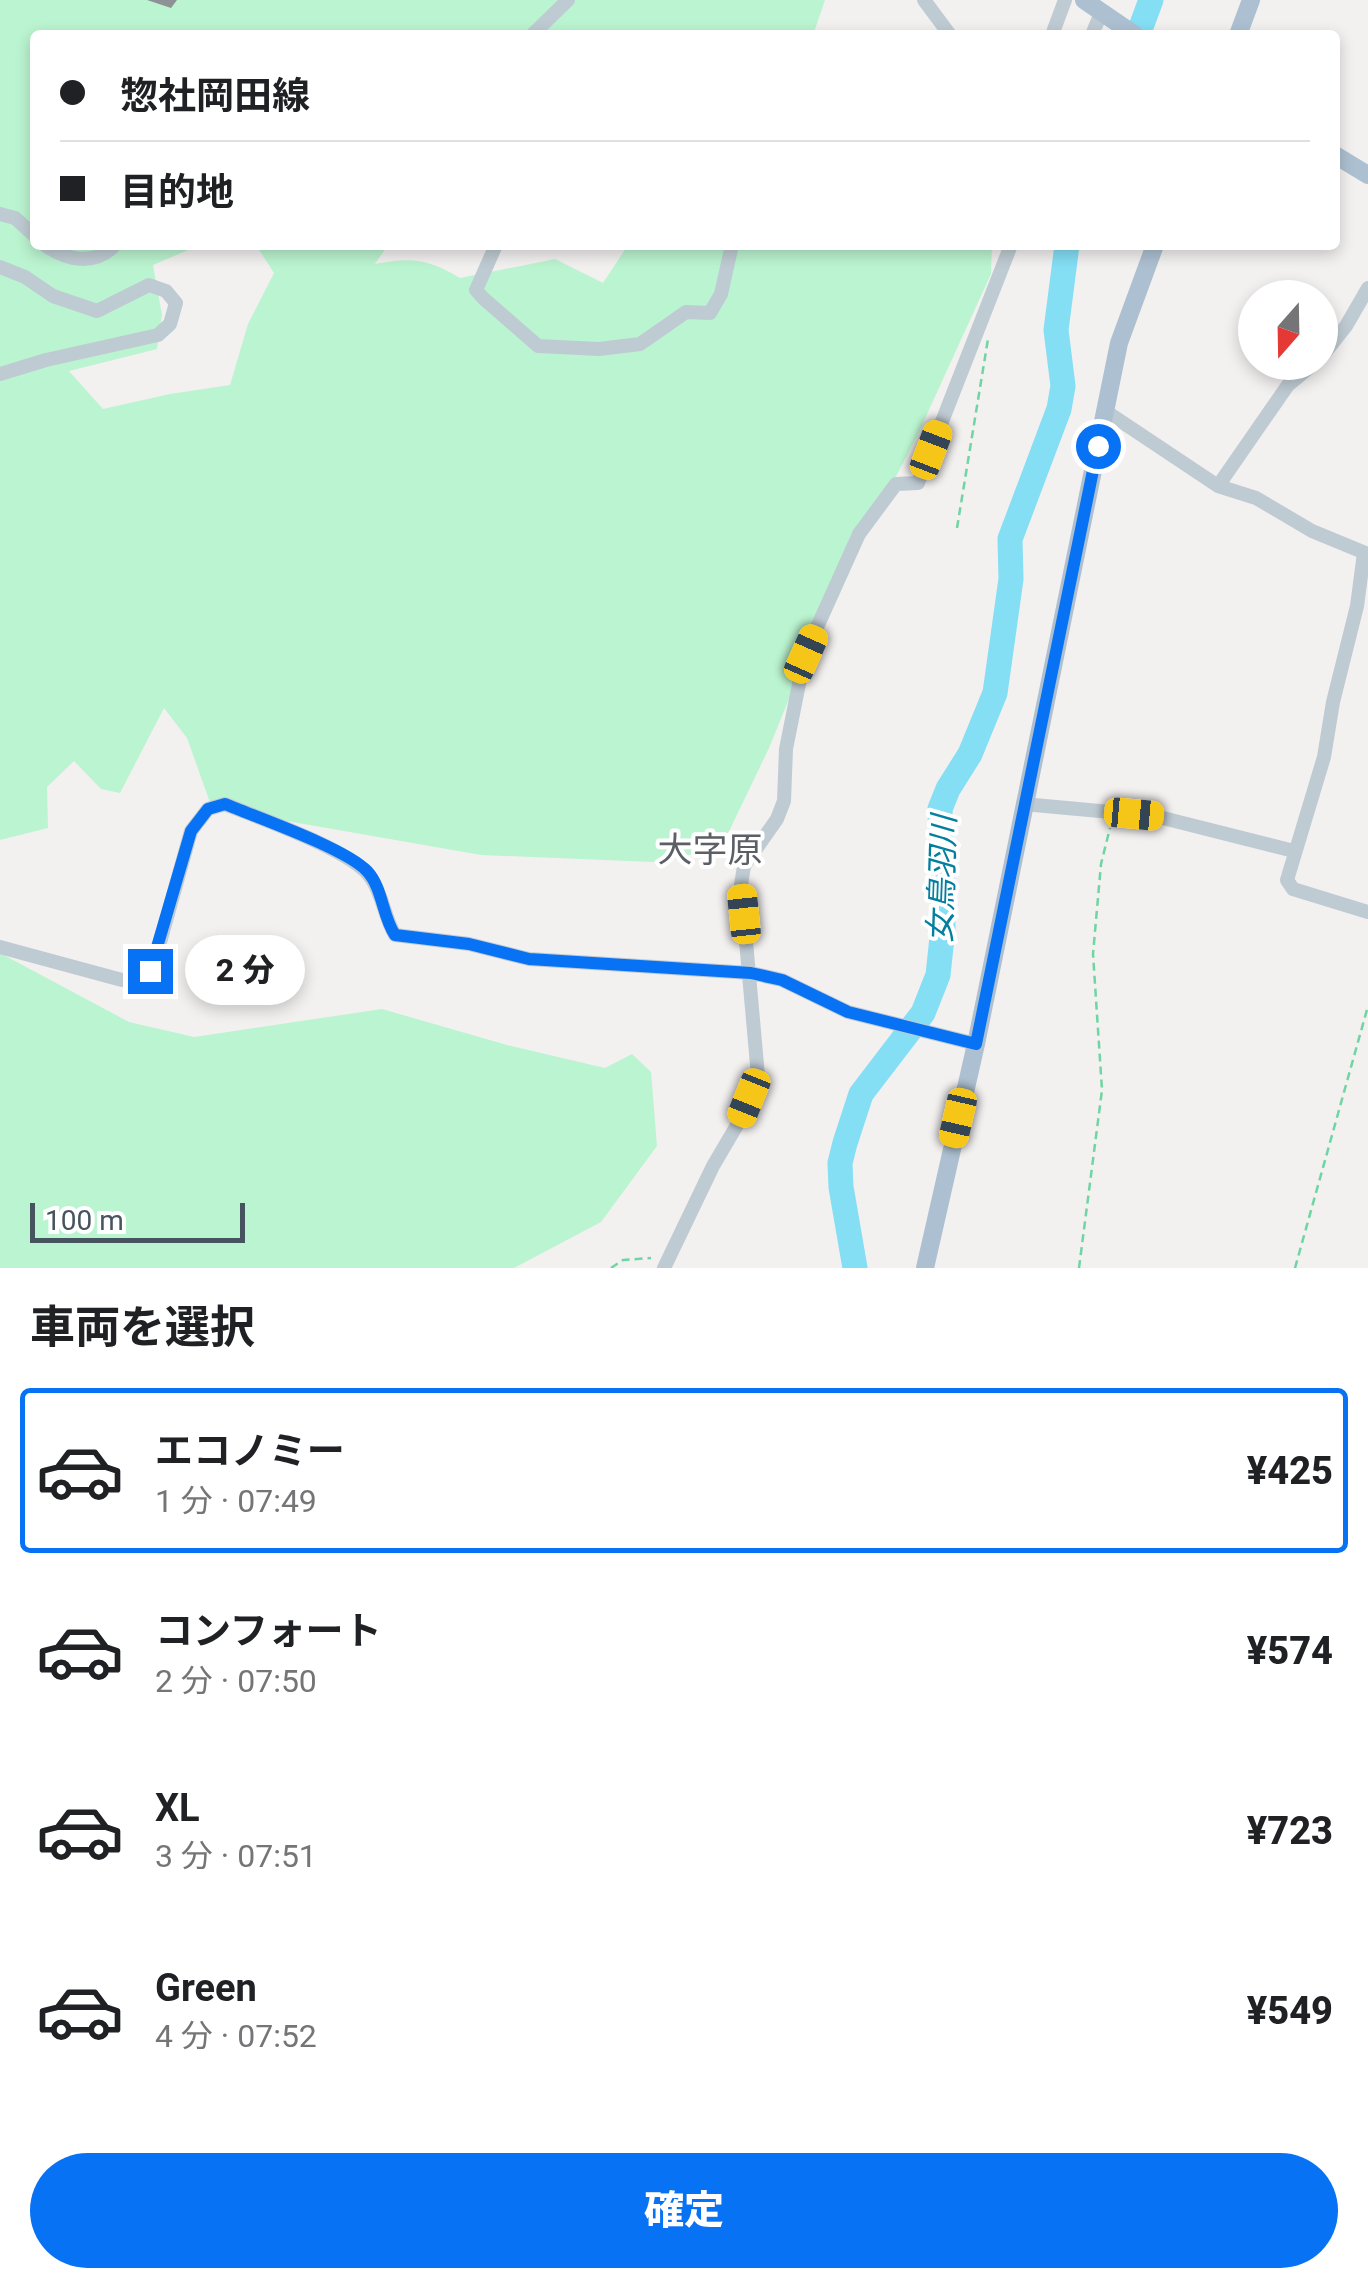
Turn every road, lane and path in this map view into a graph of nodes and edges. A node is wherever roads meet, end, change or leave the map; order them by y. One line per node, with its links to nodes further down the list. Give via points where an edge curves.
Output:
1 (568, 0): 6 (street)
2 (924, 0): 7 (street)
3 (1065, 0): 8 (street)
4 (1251, 0): 10 (main road)
5 (1097, 8): 9 (main road)
6 (537, 30)
7 (946, 30)
8 (1054, 30)
9 (1128, 30)
10 (1240, 30)
11 (1340, 158): 12 (main road)
12 (1368, 175)
13 (0, 214): 14 (street)
14 (30, 232)
15 (55, 250): 16 (street, via 85,260)
16 (110, 250)
17 (494, 250): 18 (street, via 476,290 483,298 538,346 599,349 640,344 686,312 710,314 722,294)
18 (731, 250)
19 (1009, 250): 23 (street)
20 (1152, 250): 27 (main road, via 1119,342)
21 (0, 267): 25 (street, via 52,296 98,311 149,285 176,303 170,324 158,334)
22 (1368, 288): 24 (street)
23 (981, 319): 29 (path, via 990,344); 36 (street, via 918,483 896,484 859,534 806,654 786,749 784,801 744,866)
24 (1338, 336)
25 (0, 374)
26 (1294, 380): 28 (street)
27 (1104, 410): 28 (street); 31 (main road)
28 (1218, 486): 30 (street)
29 (956, 528)
30 (1366, 553): 33 (street, via 1324,757)
31 (1023, 804): 32 (street); 38 (main road)
32 (1114, 812): 33 (street); 42 (path, via 1101,864 1093,954 1102,1090)
33 (1294, 851): 34 (street, via 1287,880 1294,889)
34 (1368, 912)
35 (0, 947): 36 (street, via 122,980 140,978 155,960 191,831 208,809 225,804 350,858 374,882 395,935 529,959)
36 (751, 973): 38 (street, via 782,980 848,1012); 39 (street, via 758,1076)
37 (1368, 1006): 43 (path)
38 (969, 1043): 41 (main road)
39 (666, 1262): 40 (path, via 623,1260)
40 (611, 1268)
41 (926, 1268)
42 (1079, 1268)
43 (1295, 1268)

